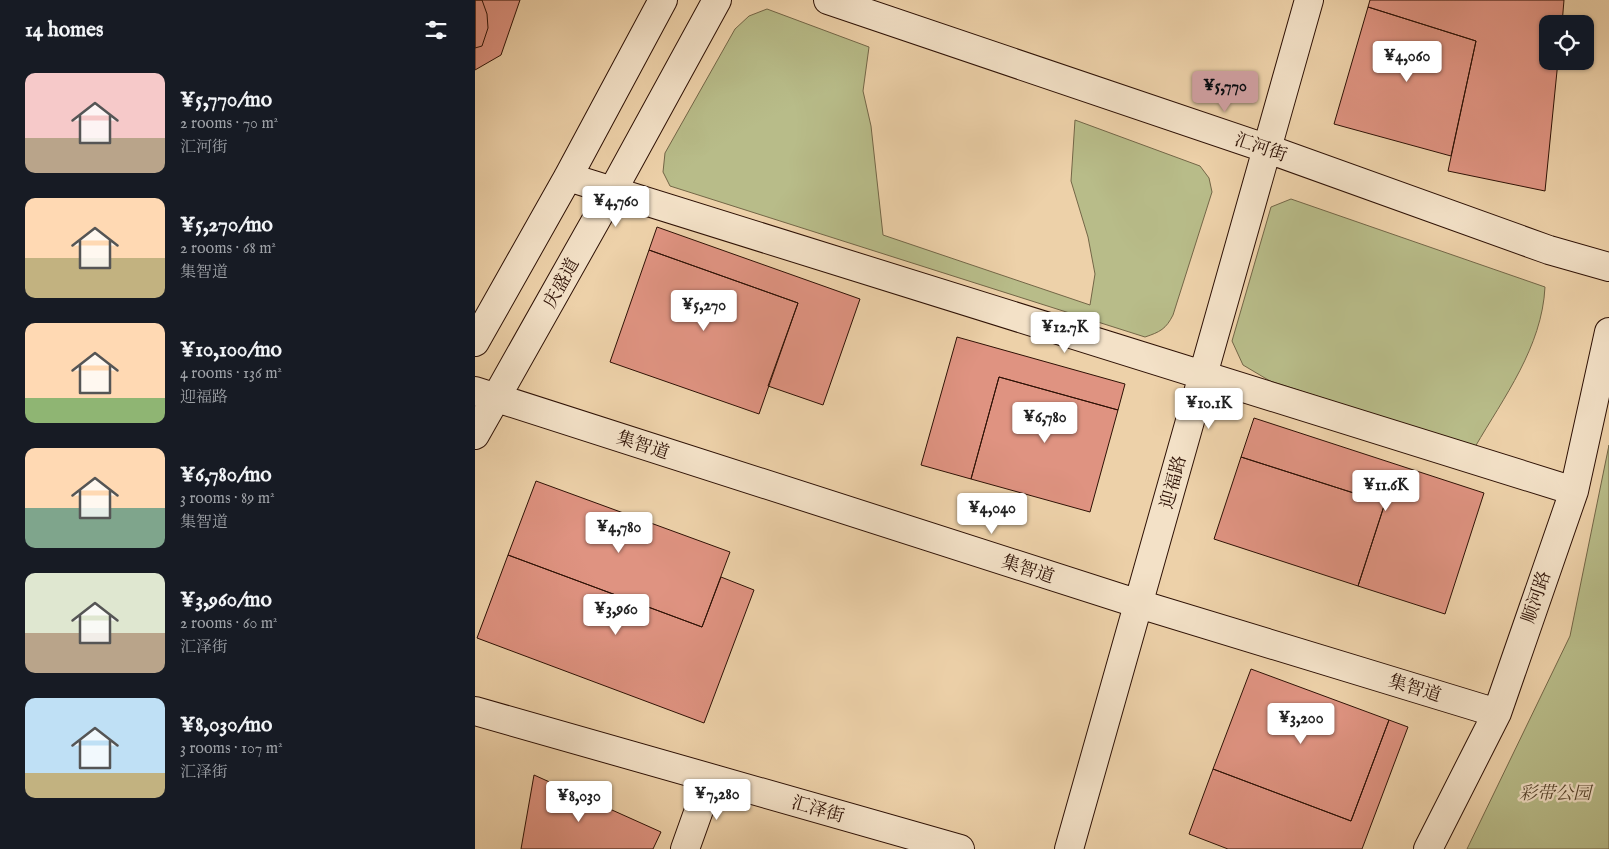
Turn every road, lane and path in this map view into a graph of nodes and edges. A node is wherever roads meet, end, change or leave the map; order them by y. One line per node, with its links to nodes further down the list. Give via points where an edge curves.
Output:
1 (663, 0): 6 (street)
2 (717, 0): 7 (street, 庆盛道)
3 (828, 0): 5 (street, 汇河街)
4 (1309, 0): 5 (street, 迎福路)
5 (1268, 149): 8 (street, 汇河街, via 1549,250); 11 (street, 迎福路)
6 (568, 177): 7 (street); 10 (street)
7 (613, 190): 11 (street); 12 (street, 庆盛道)
8 (1609, 267)
9 (1609, 332): 14 (street, 顺河路)
10 (475, 342)
11 (1203, 375): 14 (street); 15 (street, 迎福路)
12 (486, 394): 13 (street, 庆盛道); 15 (street, 集智道)
13 (475, 435)
14 (1574, 490): 17 (street, 顺河路)
15 (1139, 604): 17 (street, 集智道); 21 (street, 迎福路)
16 (475, 711): 18 (street, 汇泽街)
17 (1497, 713): 22 (street, 顺河路)
18 (710, 779): 19 (street); 20 (street, 汇泽街)
19 (685, 849)
20 (960, 849)
21 (1069, 849)
22 (1428, 849)

